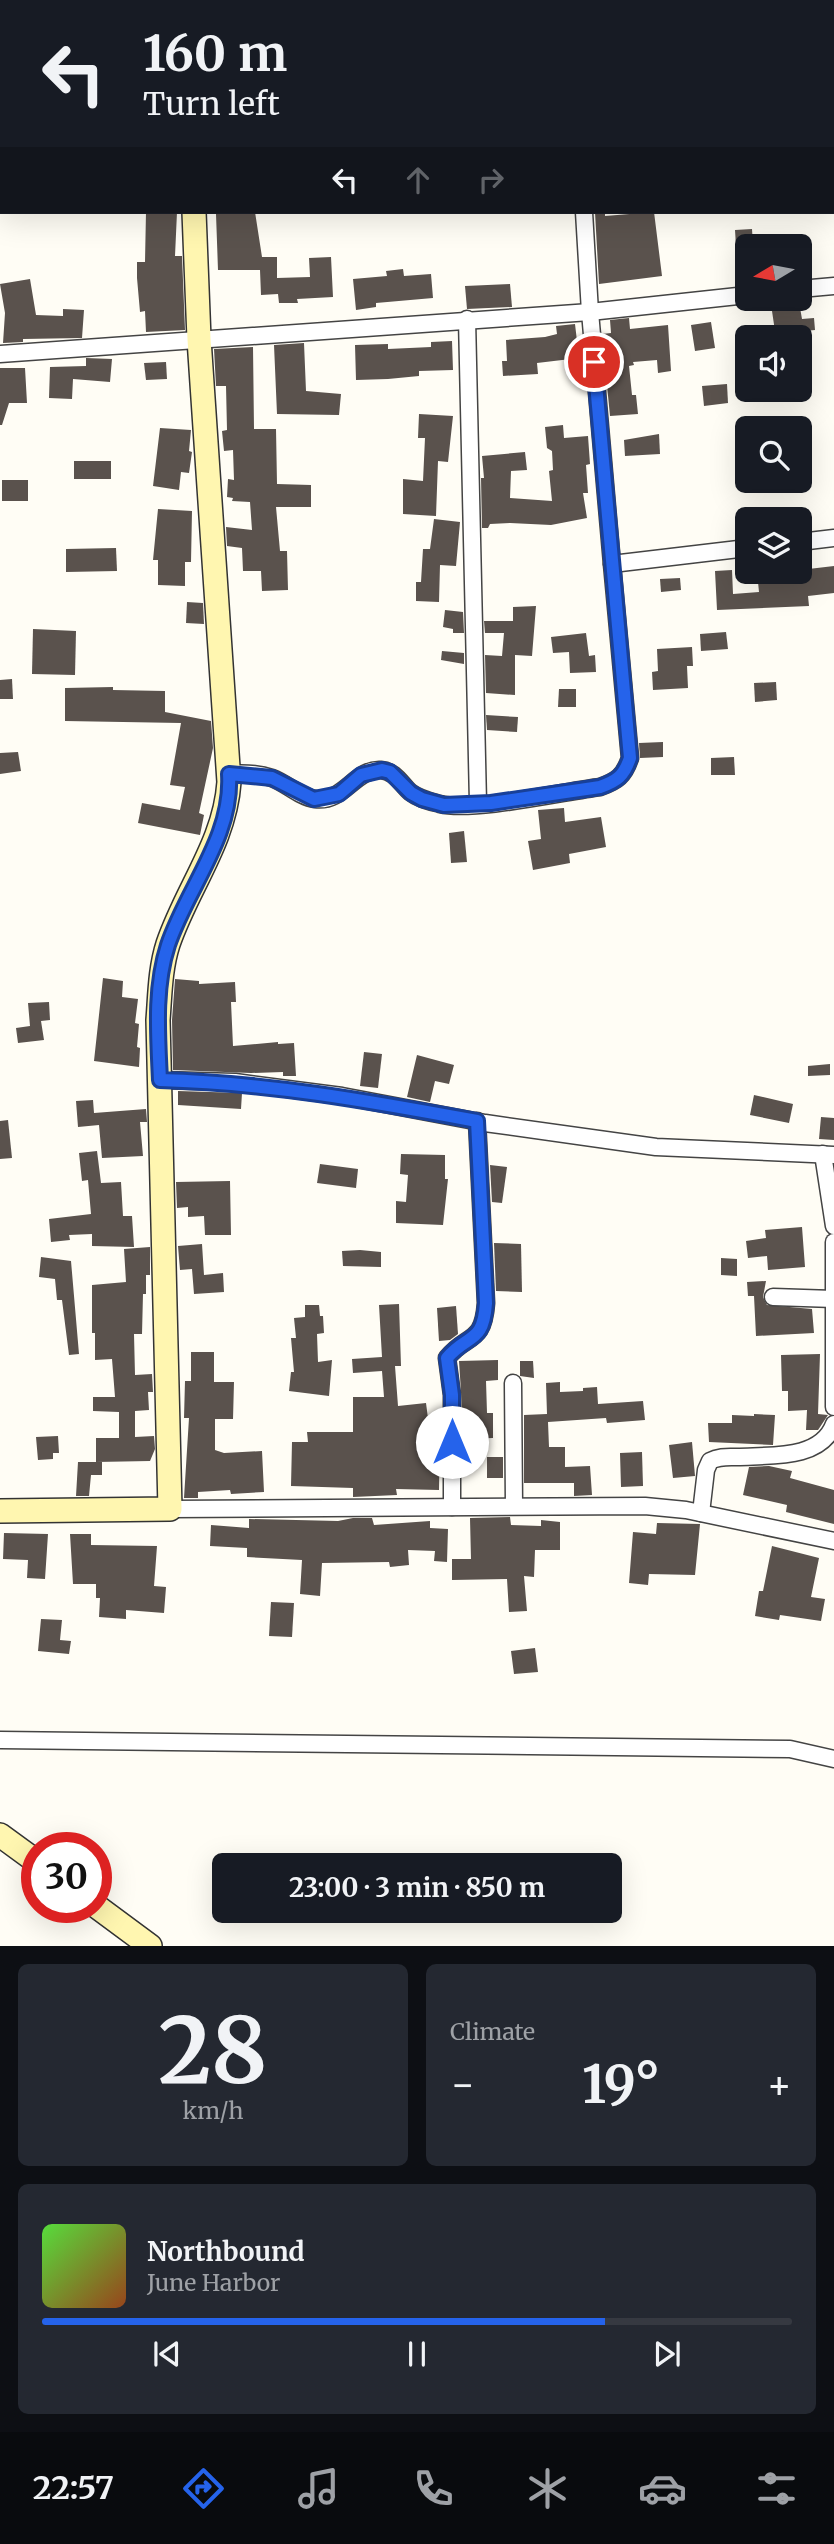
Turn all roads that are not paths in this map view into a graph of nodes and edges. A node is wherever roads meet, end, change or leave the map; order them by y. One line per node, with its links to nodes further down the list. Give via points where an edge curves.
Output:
1 (194, 214): 8 (street)
2 (584, 214): 6 (street)
3 (834, 286): 4 (street)
4 (812, 288)
5 (735, 296): 6 (street)
6 (590, 312): 7 (street); 13 (street)
7 (467, 319): 8 (street); 15 (street)
8 (199, 339): 9 (street); 14 (street)
9 (0, 354)
10 (834, 538): 11 (street)
11 (812, 541)
12 (735, 549): 13 (street)
13 (612, 564): 15 (street, via 630,758 626,773 600,787)
14 (229, 774): 15 (street, via 272,778 314,799 339,794 361,775 382,770 422,799 444,805); 16 (street, via 222,827 182,911 163,965 158,1020)
15 (478, 803)
16 (160, 1080): 17 (street, via 234,1082); 28 (street)
17 (477, 1121): 18 (street, via 656,1147); 27 (street, via 485,1320 477,1336 447,1358 452,1395)
18 (829, 1155): 19 (street, via 825,1172)
19 (834, 1226)
20 (834, 1242): 22 (street)
21 (773, 1297): 22 (street)
22 (833, 1299): 24 (street)
23 (513, 1383): 26 (street)
24 (834, 1407)
25 (834, 1423): 30 (street, via 830,1436 812,1448 710,1461)
26 (514, 1506): 27 (street); 30 (street, via 645,1506)
27 (452, 1507): 28 (street)
28 (170, 1510): 29 (street)
29 (0, 1511)
30 (701, 1513): 31 (street)
31 (834, 1541)
32 (0, 1740): 33 (street, via 790,1749)
33 (834, 1759)
34 (0, 1835): 35 (street)
35 (21, 1850)
36 (112, 1918): 37 (street)
37 (150, 1945)

